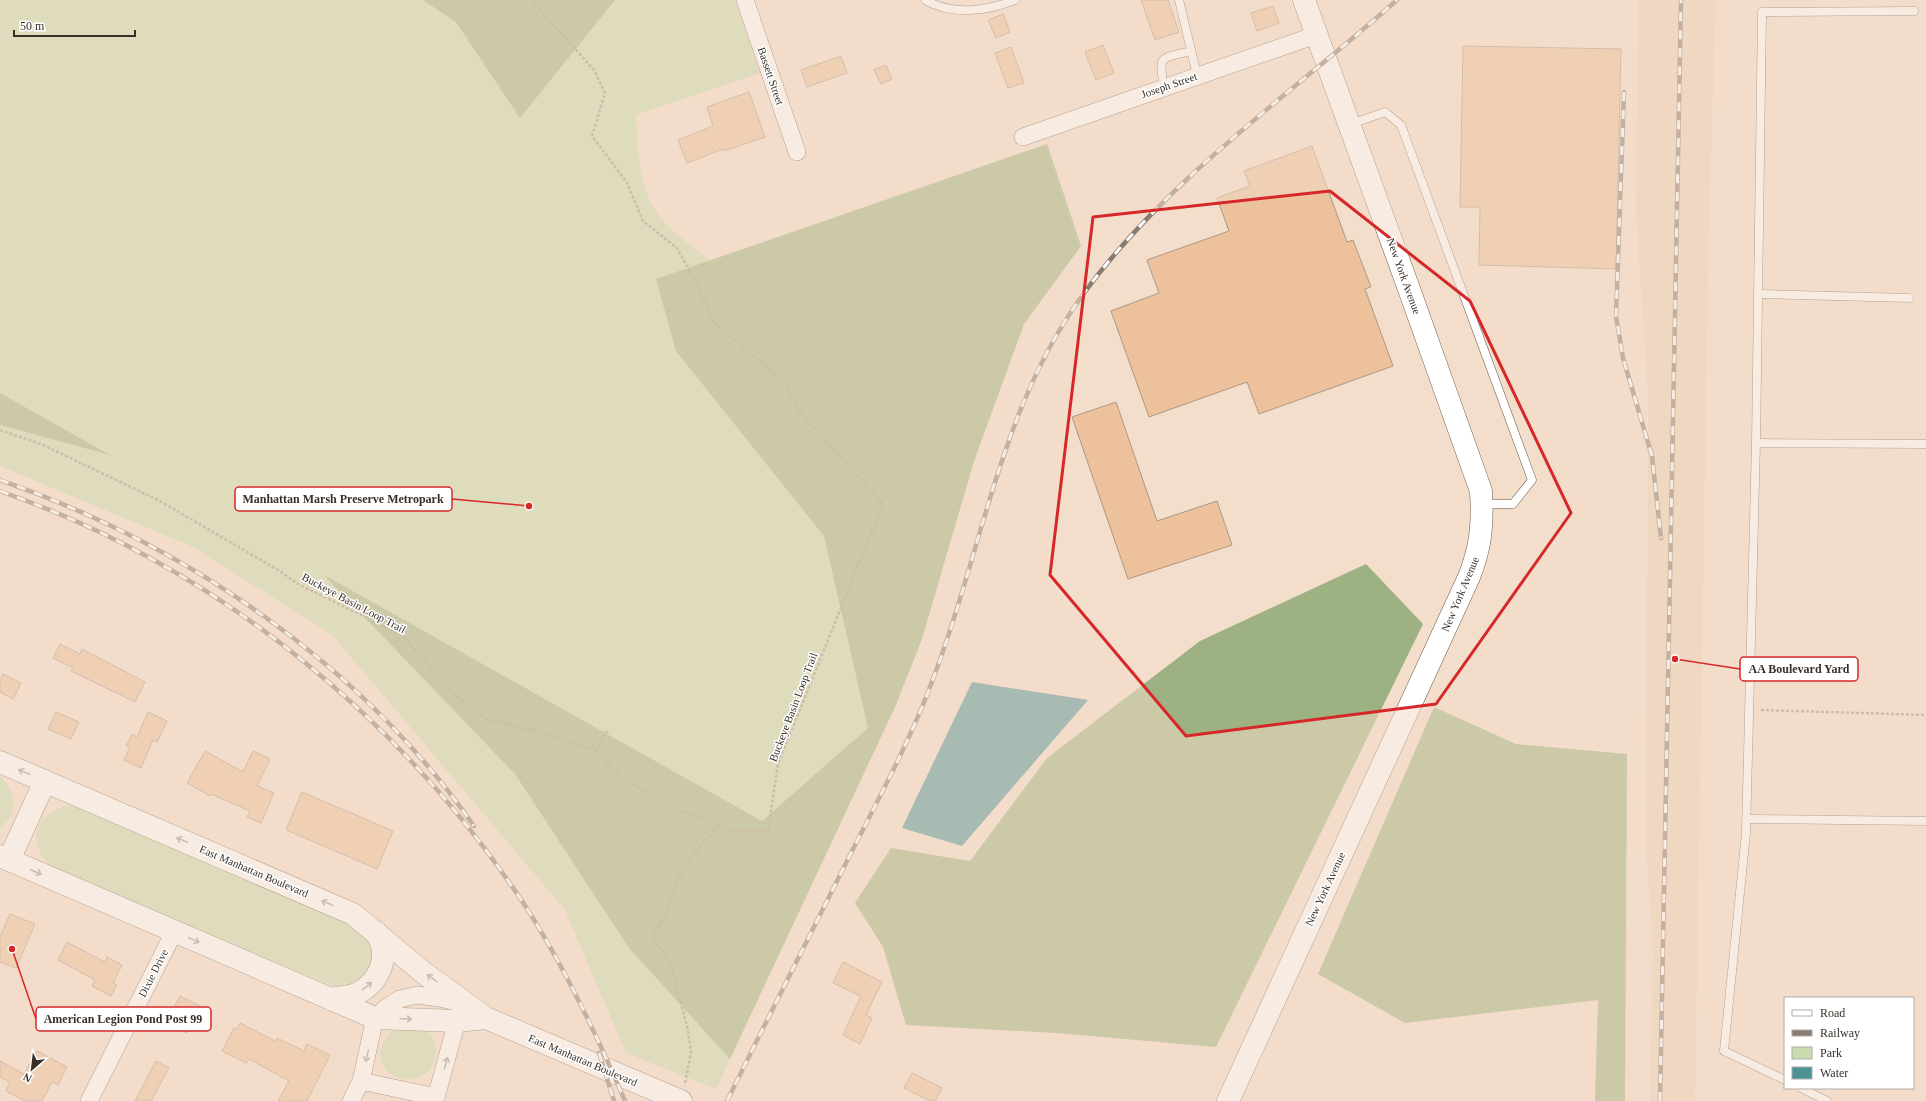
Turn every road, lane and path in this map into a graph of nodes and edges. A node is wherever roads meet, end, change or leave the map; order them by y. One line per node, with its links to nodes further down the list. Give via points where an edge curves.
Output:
1 (531, 0): 29 (path, Buckeye Basin Loop Trail, via 594,70 606,94 592,136 627,183 643,222 677,248 714,322 784,382 801,413 883,504 778,764 768,830 733,831)
2 (745, 0): 14 (street, Bassett Street)
3 (925, 0): 4 (lane, via 951,9 969,11)
4 (1015, 0)
5 (1179, 0): 9 (lane)
6 (1304, 0): 8 (street, New York Avenue)
7 (1914, 11): 15 (lane, via 1762,12)
8 (1316, 35): 10 (street, Joseph Street); 12 (street, New York Avenue)
9 (1190, 51): 10 (lane); 11 (lane, via 1166,57 1161,61)
10 (1198, 75): 11 (street, Joseph Street)
11 (1164, 87): 13 (street, Joseph Street)
12 (1349, 125): 20 (street, New York Avenue, via 1410,288 1478,484); 20 (lane, via 1385,112 1401,125 1532,480 1513,504)
13 (1023, 138)
14 (797, 152)
15 (1758, 294): 16 (lane); 18 (lane)
16 (1909, 298)
17 (0, 430): 24 (path, Buckeye Basin Loop Trail, via 41,444 160,501 298,584 402,635 456,696 487,719 564,739)
18 (1756, 443): 19 (lane); 21 (lane)
19 (1926, 444)
20 (1482, 504): 43 (street, New York Avenue, via 1481,538 1469,577)
21 (1749, 710): 22 (path); 27 (lane)
22 (1926, 715)
23 (607, 731): 24 (path)
24 (596, 751): 29 (path, Buckeye Basin Loop Trail, via 622,778 675,808)
25 (0, 762): 26 (street, East Manhattan Boulevard, one-way to 25)
26 (44, 781): 30 (street); 32 (street, East Manhattan Boulevard, one-way to 26, via 353,914)
27 (1747, 819): 28 (lane); 36 (lane, via 1724,1050)
28 (1926, 821)
29 (719, 826): 42 (path, via 700,846 676,882 665,917 654,933 655,941 670,963 688,1030 690,1066)
30 (5, 858): 31 (street, one-way to 31)
31 (174, 932): 33 (street, one-way to 33); 40 (street, Dixie Drive)
32 (376, 932): 33 (street, one-way to 32, via 355,995 369,986 378,974 383,960 382,946); 34 (street, East Manhattan Boulevard, one-way to 32, via 424,973)
33 (332, 999): 35 (street)
34 (463, 1013): 35 (street); 39 (street, one-way to 34); 42 (street, East Manhattan Boulevard, via 486,1018)
35 (375, 1018): 37 (street, one-way to 37)
36 (1784, 1080)
37 (361, 1081): 39 (street); 41 (street)
38 (1803, 1089): 44 (lane)
39 (436, 1099)
40 (89, 1101)
41 (351, 1101)
42 (680, 1101)
43 (1228, 1101)
44 (1827, 1101)

